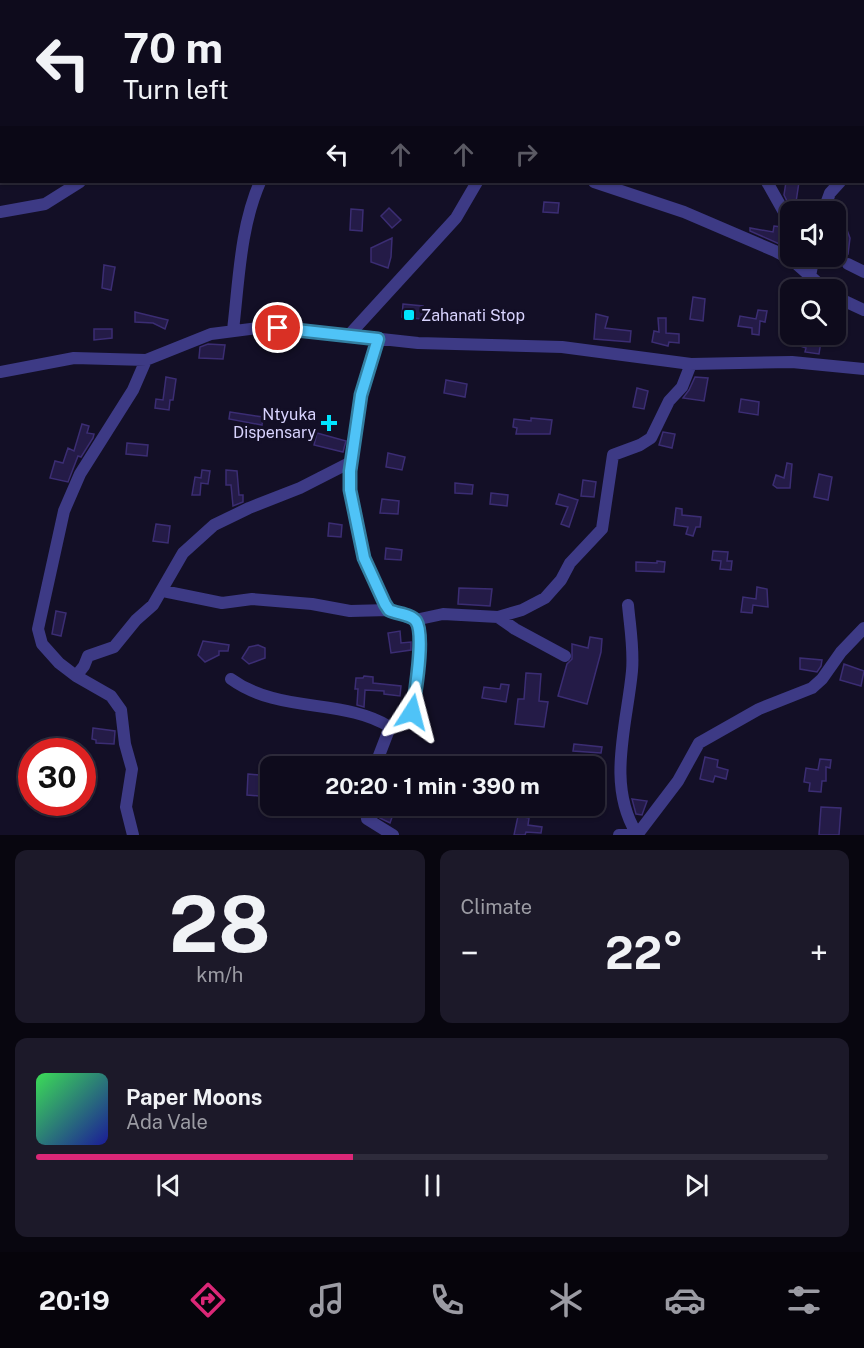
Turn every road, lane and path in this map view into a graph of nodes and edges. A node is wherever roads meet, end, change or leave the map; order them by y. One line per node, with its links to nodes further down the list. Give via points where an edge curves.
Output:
1 (78, 183): 9 (street, via 45,204)
2 (260, 183): 19 (street, via 243,242)
3 (476, 183): 20 (street, via 456,218)
4 (597, 183): 10 (street, via 684,212)
5 (768, 183): 8 (street)
6 (839, 183): 7 (street)
7 (827, 201)
8 (780, 205)
9 (0, 212)
10 (780, 253)
11 (848, 264): 14 (street)
12 (801, 267): 15 (street)
13 (812, 267): 15 (street)
14 (864, 272)
15 (810, 276): 16 (street)
16 (813, 279)
17 (846, 302): 18 (street)
18 (864, 310)
19 (234, 330): 20 (street, via 278,328); 22 (street, via 211,334)
20 (349, 335): 21 (street)
21 (378, 339): 23 (street, via 562,347); 26 (street, via 361,395)
22 (146, 360): 25 (street, via 74,358); 34 (street, via 133,390 80,474 64,511 39,621 42,644)
23 (691, 364): 24 (street, via 792,362); 30 (street, via 682,387 669,401 651,438 613,455 598,535 570,563 545,598)
24 (864, 369)
25 (0, 372)
26 (351, 462): 27 (street, via 214,525 183,553); 29 (street, via 350,490 364,558)
27 (163, 591): 29 (street, via 222,603 252,599 350,611); 34 (street, via 114,647 88,656)
28 (628, 605): 42 (street, via 632,669 621,788 627,818)
29 (389, 610): 31 (street)
30 (498, 617): 31 (street, via 443,614); 33 (street)
31 (415, 620): 36 (street, via 419,656 411,716)
32 (864, 628): 42 (street, via 812,688 759,709 699,743 671,791)
33 (565, 656)
34 (76, 676): 39 (street, via 111,696 121,710 132,769 126,807)
35 (231, 679): 36 (street, via 259,695 361,715)
36 (390, 727): 37 (street)
37 (379, 756)
38 (368, 816): 40 (street)
39 (133, 835)
40 (393, 835)
41 (619, 835): 42 (street)
42 (637, 835)

